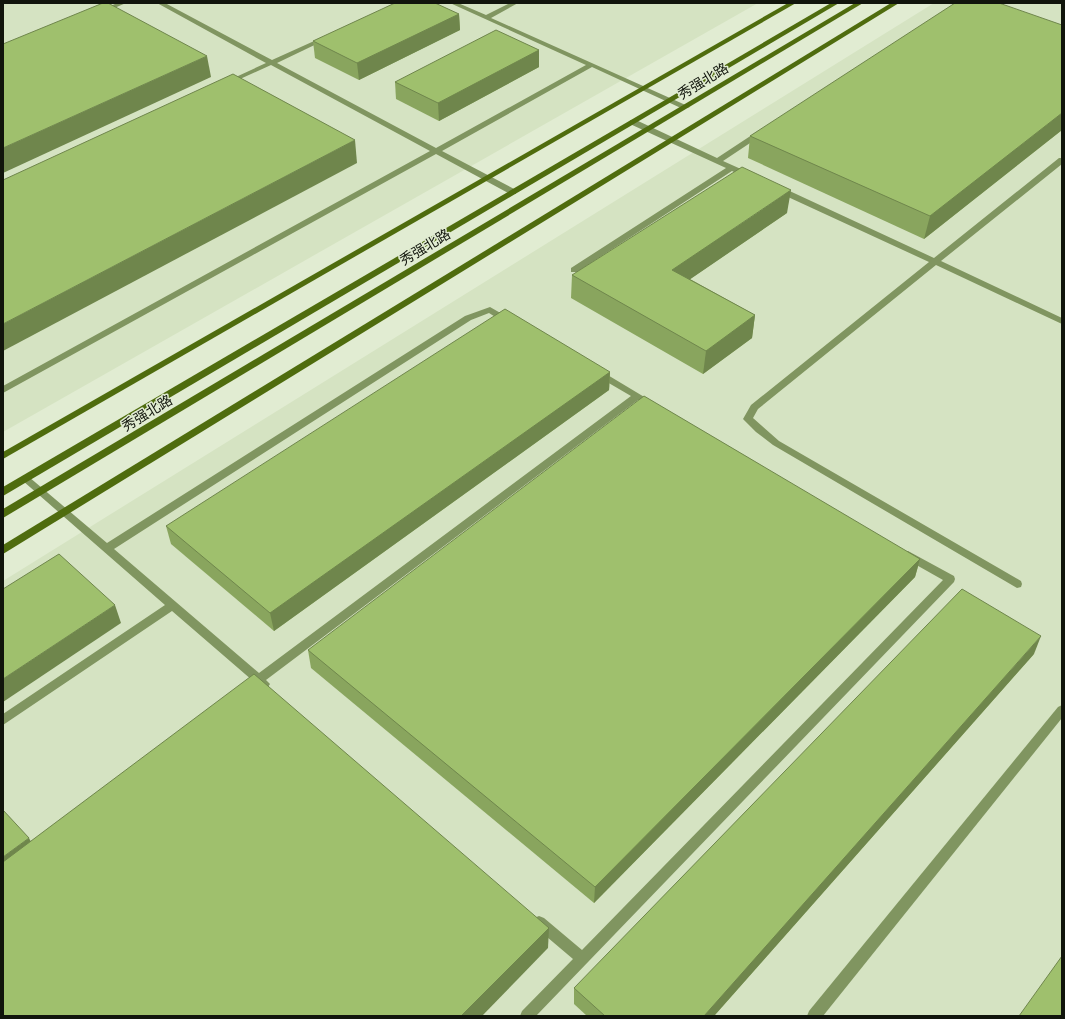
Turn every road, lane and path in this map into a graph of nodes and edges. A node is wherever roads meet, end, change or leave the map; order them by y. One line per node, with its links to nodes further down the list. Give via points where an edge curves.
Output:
1 (123, 3): 9 (lane)
2 (160, 3): 12 (lane)
3 (454, 3): 10 (lane)
4 (515, 3): 10 (lane)
5 (793, 3): 15 (street)
6 (836, 3): 16 (street, 秀强北路)
7 (860, 3): 17 (street, 秀强北路)
8 (896, 3): 21 (street)
9 (95, 14)
10 (486, 18): 13 (lane)
11 (329, 36): 12 (lane)
12 (271, 63): 14 (lane); 22 (lane)
13 (591, 65): 15 (lane); 22 (lane)
14 (220, 86)
15 (644, 88): 16 (lane); 27 (street)
16 (671, 100): 17 (lane); 18 (street, 秀强北路)
17 (686, 107): 20 (street, 秀强北路)
18 (633, 122): 20 (lane); 29 (street, 秀强北路)
19 (770, 127): 24 (lane)
20 (649, 129): 21 (lane); 40 (street, 秀强北路)
21 (672, 140): 24 (lane); 42 (street)
22 (435, 151): 27 (lane); 35 (lane)
23 (1062, 160): 30 (lane)
24 (718, 161): 25 (lane)
25 (732, 168): 26 (lane); 31 (lane)
26 (754, 178)
27 (487, 179): 29 (lane); 38 (street)
28 (768, 185): 30 (lane)
29 (513, 192): 39 (street, 秀强北路)
30 (934, 262): 32 (lane); 47 (lane, via 754,407 748,419 776,443)
31 (574, 270)
32 (1062, 321)
33 (517, 326): 44 (lane, via 490,310 468,318)
34 (590, 369): 36 (lane)
35 (3, 390)
36 (637, 396): 37 (lane); 49 (lane)
37 (658, 408)
38 (3, 456)
39 (26, 479): 40 (lane); 41 (street, 秀强北路)
40 (41, 491): 42 (lane); 43 (street, 秀强北路)
41 (3, 492)
42 (65, 512): 44 (lane); 46 (street)
43 (3, 514)
44 (108, 548): 48 (lane)
45 (895, 548): 54 (lane, via 950,579)
46 (3, 550)
47 (1017, 584)
48 (173, 604): 49 (lane); 52 (lane)
49 (259, 679): 50 (lane)
50 (271, 690)
51 (1062, 710): 56 (lane)
52 (3, 720)
53 (528, 912): 54 (lane)
54 (582, 959): 55 (lane)
55 (527, 1016)
56 (814, 1016)

